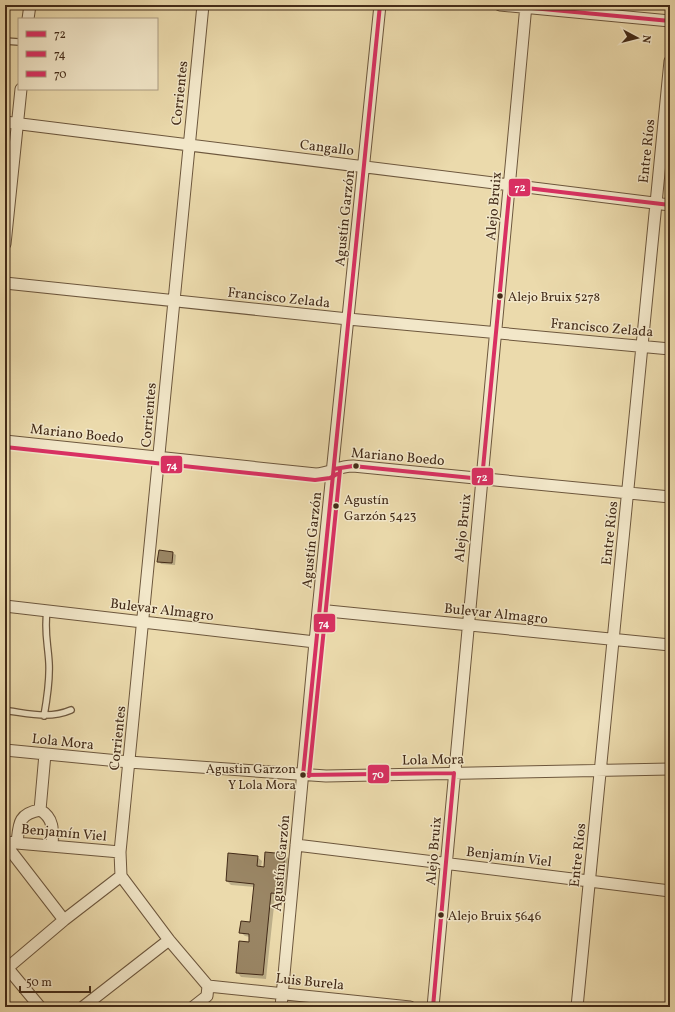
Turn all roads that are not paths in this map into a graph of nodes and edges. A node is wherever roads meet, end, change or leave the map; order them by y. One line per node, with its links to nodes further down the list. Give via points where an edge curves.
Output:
1 (30, 5): 6 (street)
2 (203, 5): 14 (street, Corrientes)
3 (380, 5): 15 (street, Agustín Garzón)
4 (500, 5): 5 (street)
5 (526, 6): 7 (street); 16 (street, Alejo Bruix)
6 (28, 18)
7 (670, 21)
8 (5, 41): 9 (lane)
9 (18, 42)
10 (670, 61): 17 (street, Entre Ríos)
11 (21, 90): 13 (street)
12 (5, 122): 13 (street, Cangallo)
13 (18, 123): 14 (street, Cangallo); 19 (street)
14 (188, 145): 15 (street, Cangallo); 21 (street, Corrientes)
15 (364, 167): 16 (street, Cangallo); 22 (street, Agustín Garzón)
16 (510, 186): 17 (street, Cangallo); 23 (street, Alejo Bruix)
17 (656, 203): 18 (street, Cangallo); 24 (street, Entre Ríos)
18 (670, 205)
19 (5, 244)
20 (5, 283): 21 (street, Francisco Zelada)
21 (174, 301): 22 (street, Francisco Zelada); 27 (street, Corrientes)
22 (348, 320): 23 (street, Francisco Zelada); 28 (street, Agustín Garzón)
23 (496, 333): 24 (street, Francisco Zelada); 29 (street, Alejo Bruix)
24 (642, 346): 25 (street, Francisco Zelada); 30 (street, Entre Ríos)
25 (670, 349)
26 (5, 440): 27 (street, Mariano Boedo)
27 (159, 457): 28 (street, Mariano Boedo, via 316,474); 35 (street, Corrientes)
28 (334, 469): 29 (street, Mariano Boedo, via 353,466); 33 (street, Agustín Garzón)
29 (482, 479): 30 (street, Mariano Boedo); 36 (street, Alejo Bruix)
30 (628, 493): 31 (street, Mariano Boedo); 37 (street, Entre Ríos)
31 (670, 497)
32 (5, 606): 34 (street, Bulevar Almagro)
33 (318, 610): 36 (street, Bulevar Almagro); 38 (street, Agustín Garzón)
34 (46, 611): 35 (street, Bulevar Almagro); 42 (lane, via 45,638 49,679)
35 (143, 622): 38 (street, Bulevar Almagro); 45 (street, Corrientes)
36 (468, 625): 37 (street, Bulevar Almagro); 48 (street, Alejo Bruix)
37 (613, 640): 39 (street, Bulevar Almagro); 47 (street, Entre Ríos)
38 (315, 642): 49 (street, Agustín Garzón)
39 (670, 645)
40 (71, 710): 42 (lane)
41 (9, 711): 42 (lane)
42 (44, 716)
43 (5, 750): 44 (street, Lola Mora)
44 (45, 754): 45 (street, Lola Mora); 50 (street)
45 (129, 762): 49 (street, Lola Mora); 54 (street, Corrientes)
46 (670, 769): 47 (street, Lola Mora)
47 (600, 772): 48 (street, Lola Mora); 57 (street, Entre Ríos)
48 (454, 773): 49 (street, Lola Mora); 55 (street, Alejo Bruix)
49 (303, 776): 52 (street, Agustín Garzón)
50 (40, 810): 51 (street, via 23,817); 53 (street, via 47,814 51,821)
51 (10, 842): 53 (street, Benjamín Viel); 59 (street, via 10,850)
52 (296, 845): 55 (street, Benjamín Viel); 62 (street, Agustín Garzón)
53 (52, 846): 54 (street, Benjamín Viel)
54 (120, 852): 56 (street, Corrientes)
55 (448, 863): 57 (street, Benjamín Viel); 69 (street, Alejo Bruix)
56 (122, 876): 59 (street); 60 (street)
57 (589, 881): 58 (street, Benjamín Viel); 70 (street, Entre Ríos)
58 (670, 891)
59 (64, 920): 61 (street)
60 (169, 940): 63 (street); 65 (street)
61 (6, 968): 64 (street)
62 (283, 993): 63 (street, Luis Burela); 67 (street, Agustín Garzón); 68 (street, Luis Burela)
63 (207, 996): 66 (street)
64 (40, 1007)
65 (83, 1007)
66 (193, 1007)
67 (281, 1007)
68 (410, 1007)
69 (434, 1007)
70 (577, 1007)

